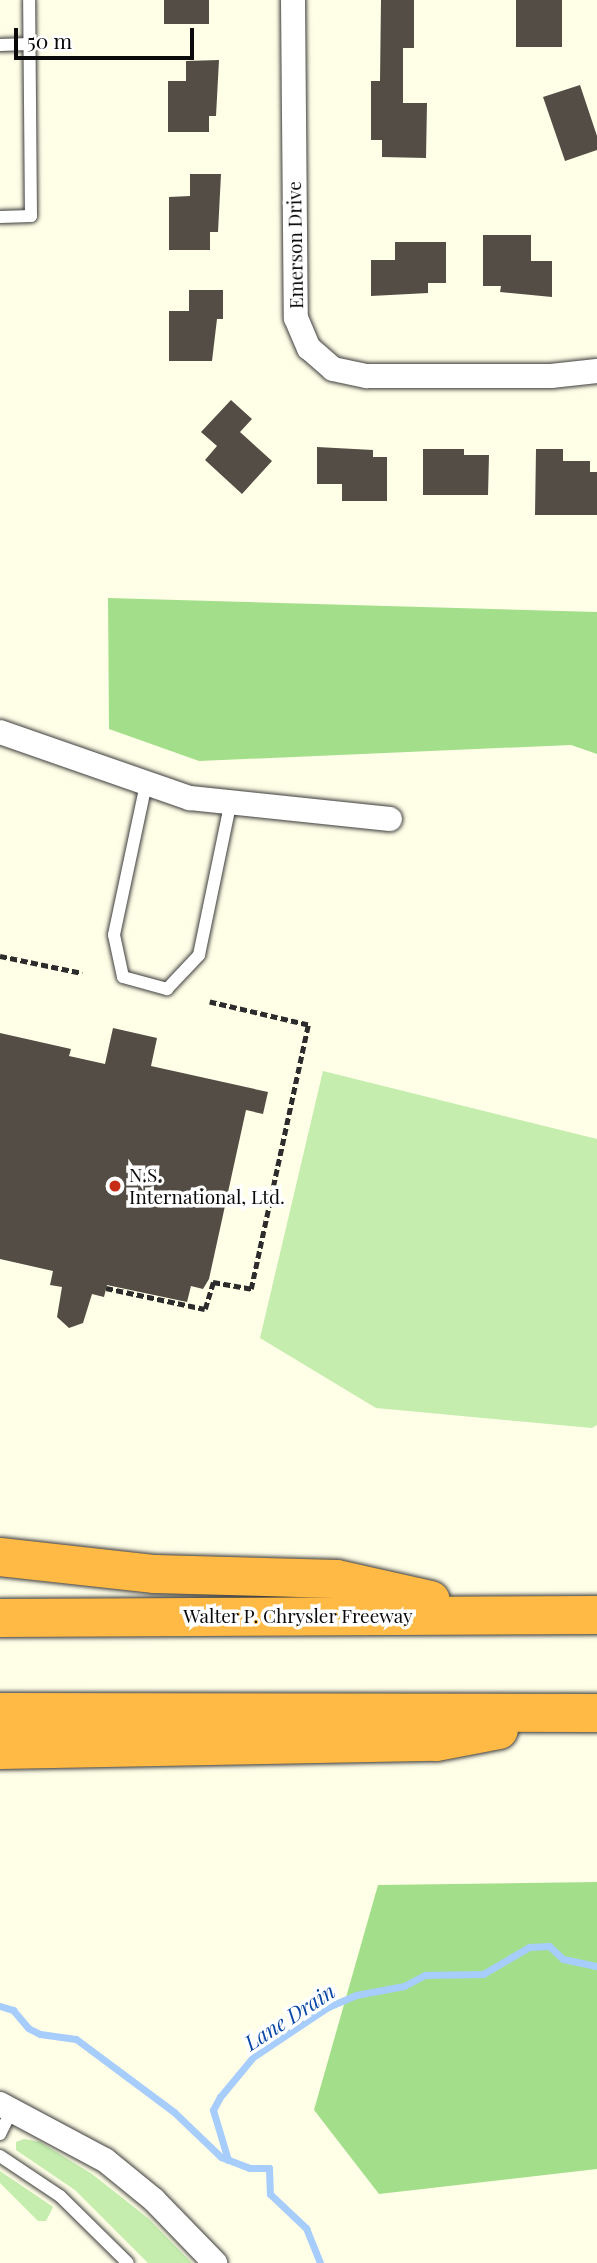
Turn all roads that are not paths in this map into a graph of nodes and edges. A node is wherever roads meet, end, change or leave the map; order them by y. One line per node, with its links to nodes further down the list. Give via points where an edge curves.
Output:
1 (29, 0): 3 (lane)
2 (293, 0): 6 (street, Emerson Drive, via 295,287 300,335 319,360 349,374)
3 (30, 44): 4 (lane); 5 (lane, via 31,216)
4 (0, 45)
5 (0, 216)
6 (597, 371)
7 (0, 732): 8 (street)
8 (146, 784): 9 (street); 9 (lane, via 114,935 123,977 167,989 199,955)
9 (230, 805): 10 (street)
10 (390, 818)
11 (0, 1557): 12 (highway, via 155,1574 337,1579)
12 (495, 1614): 13 (highway, Walter P. Chrysler Freeway); 14 (highway, Walter P. Chrysler Freeway)
13 (597, 1615)
14 (0, 1619)
15 (0, 1712): 16 (highway)
16 (592, 1713): 17 (highway, via 436,1742)
17 (0, 1750)
18 (6, 2106): 19 (lane); 22 (street, via 85,2147 130,2179)
19 (0, 2134)
20 (0, 2156): 21 (lane, via 60,2196)
21 (128, 2263)
22 (215, 2263)

